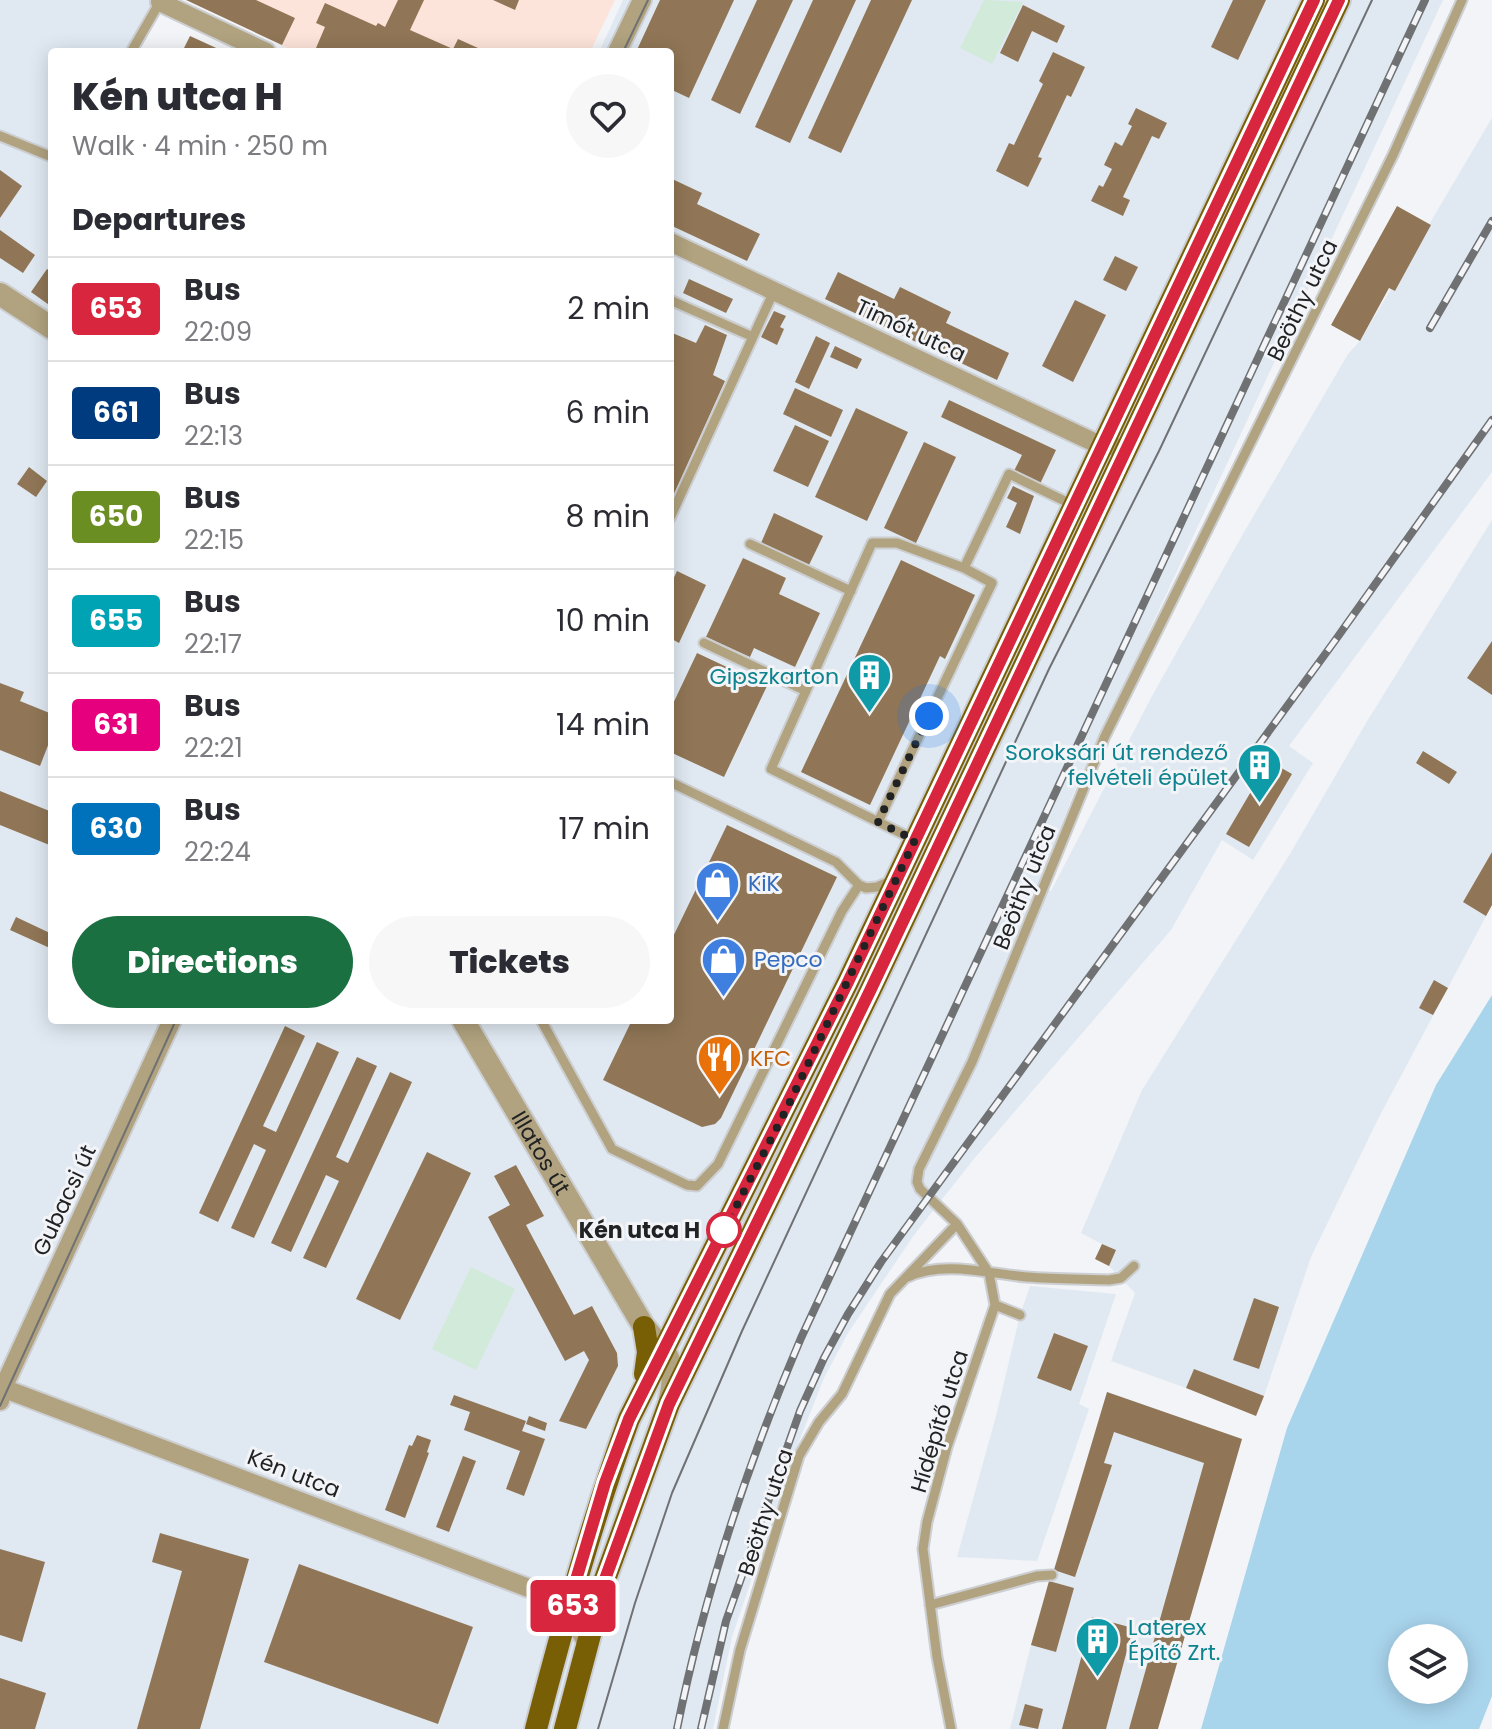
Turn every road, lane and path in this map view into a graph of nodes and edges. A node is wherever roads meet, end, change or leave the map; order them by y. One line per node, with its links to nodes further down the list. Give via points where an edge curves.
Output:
1 (642, 0): 8 (street)
2 (1314, 0): 18 (main road)
3 (1339, 0): 17 (main road)
4 (1462, 0): 34 (lane, Beöthy utca, via 1386,169 1105,736 972,1062 919,1169 920,1189)
5 (160, 1): 6 (lane); 7 (street)
6 (133, 48)
7 (258, 48)
8 (619, 48)
9 (0, 136): 10 (lane)
10 (48, 155)
11 (674, 244): 12 (street, Timót utca)
12 (774, 291): 16 (lane); 18 (street, Timót utca)
13 (0, 294): 15 (street)
14 (674, 302): 16 (lane)
15 (48, 325)
16 (753, 337): 20 (lane)
17 (1133, 437): 18 (street, via 1118,447); 41 (main road)
18 (1102, 446): 19 (main road)
19 (1074, 506): 22 (lane, via 1009,474); 28 (main road)
20 (674, 509)
21 (750, 544): 23 (lane)
22 (964, 568): 23 (lane, via 897,543 872,543); 27 (lane, via 992,583)
23 (851, 591): 25 (lane)
24 (704, 643): 25 (lane)
25 (806, 691): 27 (lane, via 771,769)
26 (674, 784): 30 (lane, via 836,862)
27 (878, 822): 28 (lane)
28 (915, 840): 29 (main road)
29 (898, 877): 30 (lane, via 877,887); 42 (main road)
30 (859, 885): 33 (lane, via 718,1164 697,1186 612,1149)
31 (170, 1024): 44 (street, Gubacsi út)
32 (465, 1024): 40 (street, Illatos út)
33 (543, 1024)
34 (957, 1224): 36 (lane); 37 (lane, Beöthy utca)
35 (1134, 1266): 36 (lane, via 1121,1278 1109,1280)
36 (989, 1273): 37 (lane, via 949,1269); 38 (lane, Hídépítő utca)
37 (901, 1281): 53 (lane, Beöthy utca, via 881,1309 842,1394 799,1456 740,1650)
38 (995, 1305): 39 (lane); 48 (lane, Hídépítő utca, via 927,1522 923,1549)
39 (1020, 1315)
40 (644, 1327): 42 (street, Illatos út); 43 (main road)
41 (702, 1334): 42 (street); 45 (main road)
42 (666, 1342): 43 (main road); 45 (street, Illatos út, via 675,1375)
43 (644, 1387): 49 (main road, via 605,1483)
44 (1, 1392): 49 (street, Kén utca, via 547,1595)
45 (669, 1404): 47 (main road)
46 (1052, 1575): 48 (lane)
47 (604, 1582): 49 (street); 50 (main road)
48 (930, 1605): 54 (lane, Hídépítő utca)
49 (567, 1610): 50 (street, Kén utca); 51 (main road)
50 (587, 1643): 52 (main road)
51 (536, 1729)
52 (565, 1729)
53 (723, 1729)
54 (951, 1729)

